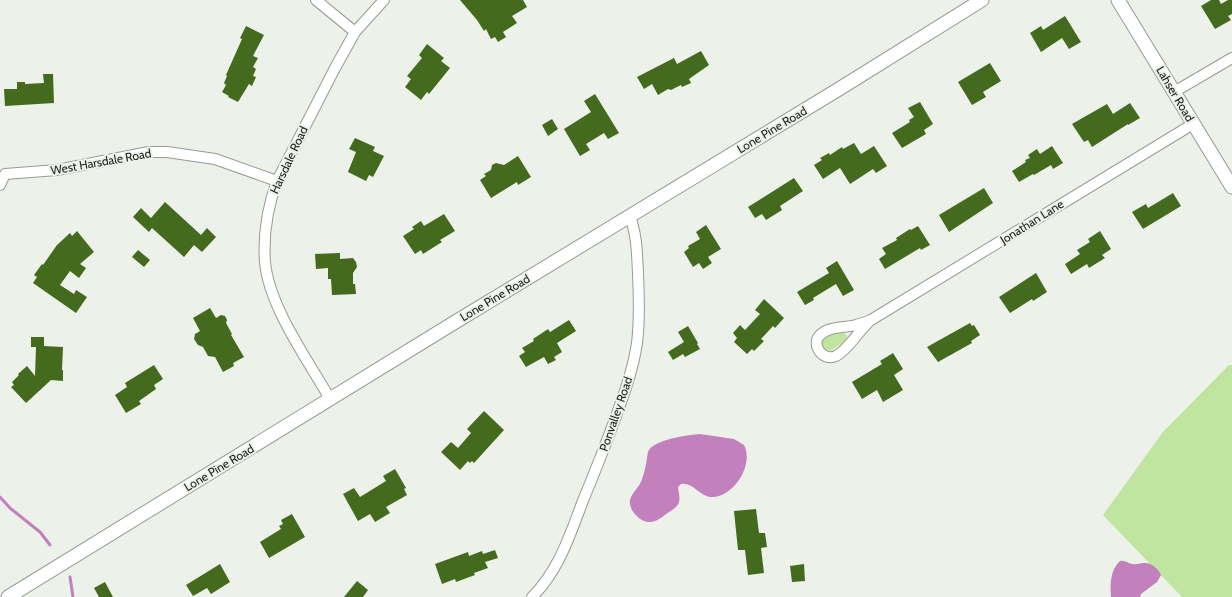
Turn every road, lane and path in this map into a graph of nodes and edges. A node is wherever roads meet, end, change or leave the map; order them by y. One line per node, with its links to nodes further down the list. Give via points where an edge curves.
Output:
1 (316, 0): 5 (street)
2 (384, 0): 5 (street, Harsdale Road)
3 (982, 0): 13 (street, Lone Pine Road)
4 (1118, 0): 7 (street, Lahser Road)
5 (355, 32): 10 (street, Harsdale Road)
6 (1232, 58): 7 (street)
7 (1174, 92): 8 (street, Lahser Road)
8 (1193, 124): 12 (street, Lahser Road); 14 (street, Jonathan Lane)
9 (3, 173): 10 (street, West Harsdale Road, via 57,170 149,152 167,152 215,159); 11 (street, West Harsdale Road)
10 (277, 181): 15 (street, Harsdale Road, via 268,216 266,241 265,263 271,288 284,320)
11 (0, 185)
12 (1232, 187)
13 (630, 217): 15 (street, Lone Pine Road); 17 (street, Ponvalley Road, via 636,240 639,294 633,365 598,465 569,536 550,575)
14 (870, 320): 14 (street, Jonathan Lane, via 824,332 817,340 819,351 829,358 838,355)
15 (330, 399): 16 (street, Lone Pine Road)
16 (8, 597)
17 (532, 597)

